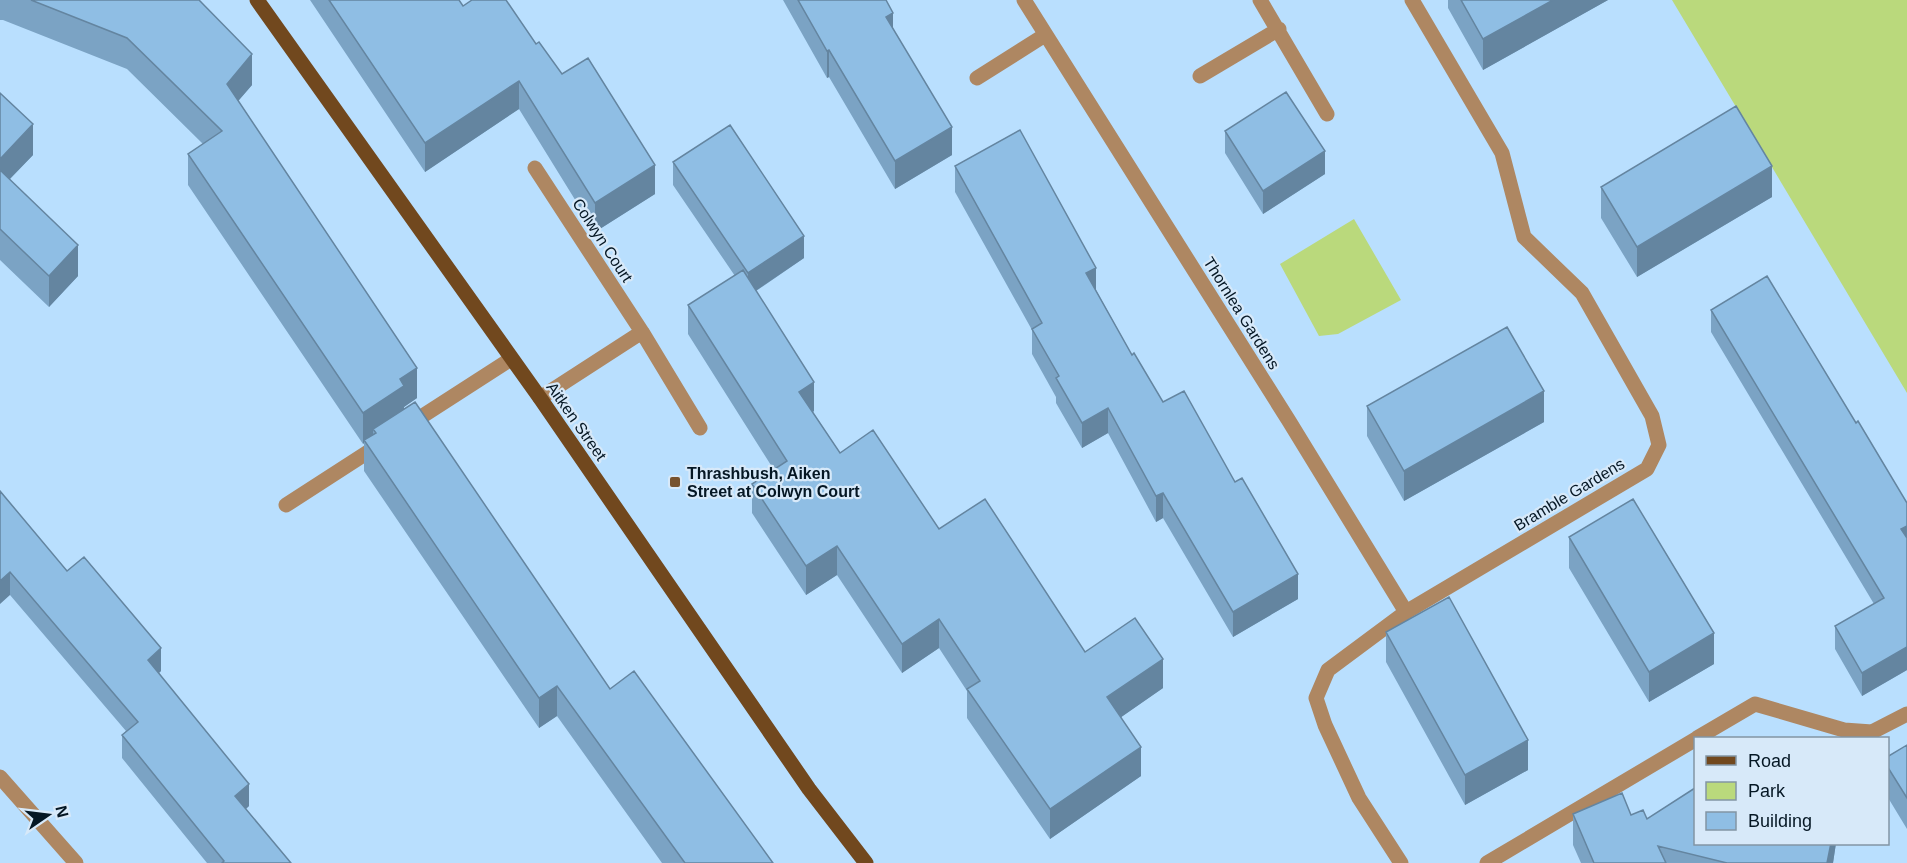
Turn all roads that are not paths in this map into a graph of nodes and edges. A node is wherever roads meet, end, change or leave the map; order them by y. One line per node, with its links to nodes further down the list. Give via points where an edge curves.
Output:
1 (256, 0): 12 (main road, Aitken Street)
2 (1024, 0): 6 (street, Thornlea Gardens)
3 (1260, 0): 5 (street)
4 (1412, 0): 16 (street, Bramble Gardens, via 1502,153 1524,237 1582,293 1652,416 1659,445 1647,468)
5 (1279, 29): 7 (street); 9 (street)
6 (1045, 35): 8 (street); 16 (street, Thornlea Gardens)
7 (1200, 75)
8 (977, 78)
9 (1327, 114)
10 (535, 168): 11 (street, Colwyn Court)
11 (642, 332): 13 (street); 14 (street, Colwyn Court)
12 (511, 359): 13 (main road, Aitken Street); 15 (street)
13 (540, 398): 22 (main road, Aitken Street, via 809,789)
14 (700, 428)
15 (286, 505)
16 (1406, 612): 23 (street, Bramble Gardens, via 1328,670 1316,698 1359,798)
17 (1907, 714): 18 (street, via 1872,732 1844,729 1755,704)
18 (1699, 737)
19 (1694, 740): 24 (street)
20 (0, 777): 21 (street)
21 (76, 863)
22 (866, 863)
23 (1401, 863)
24 (1487, 863)

